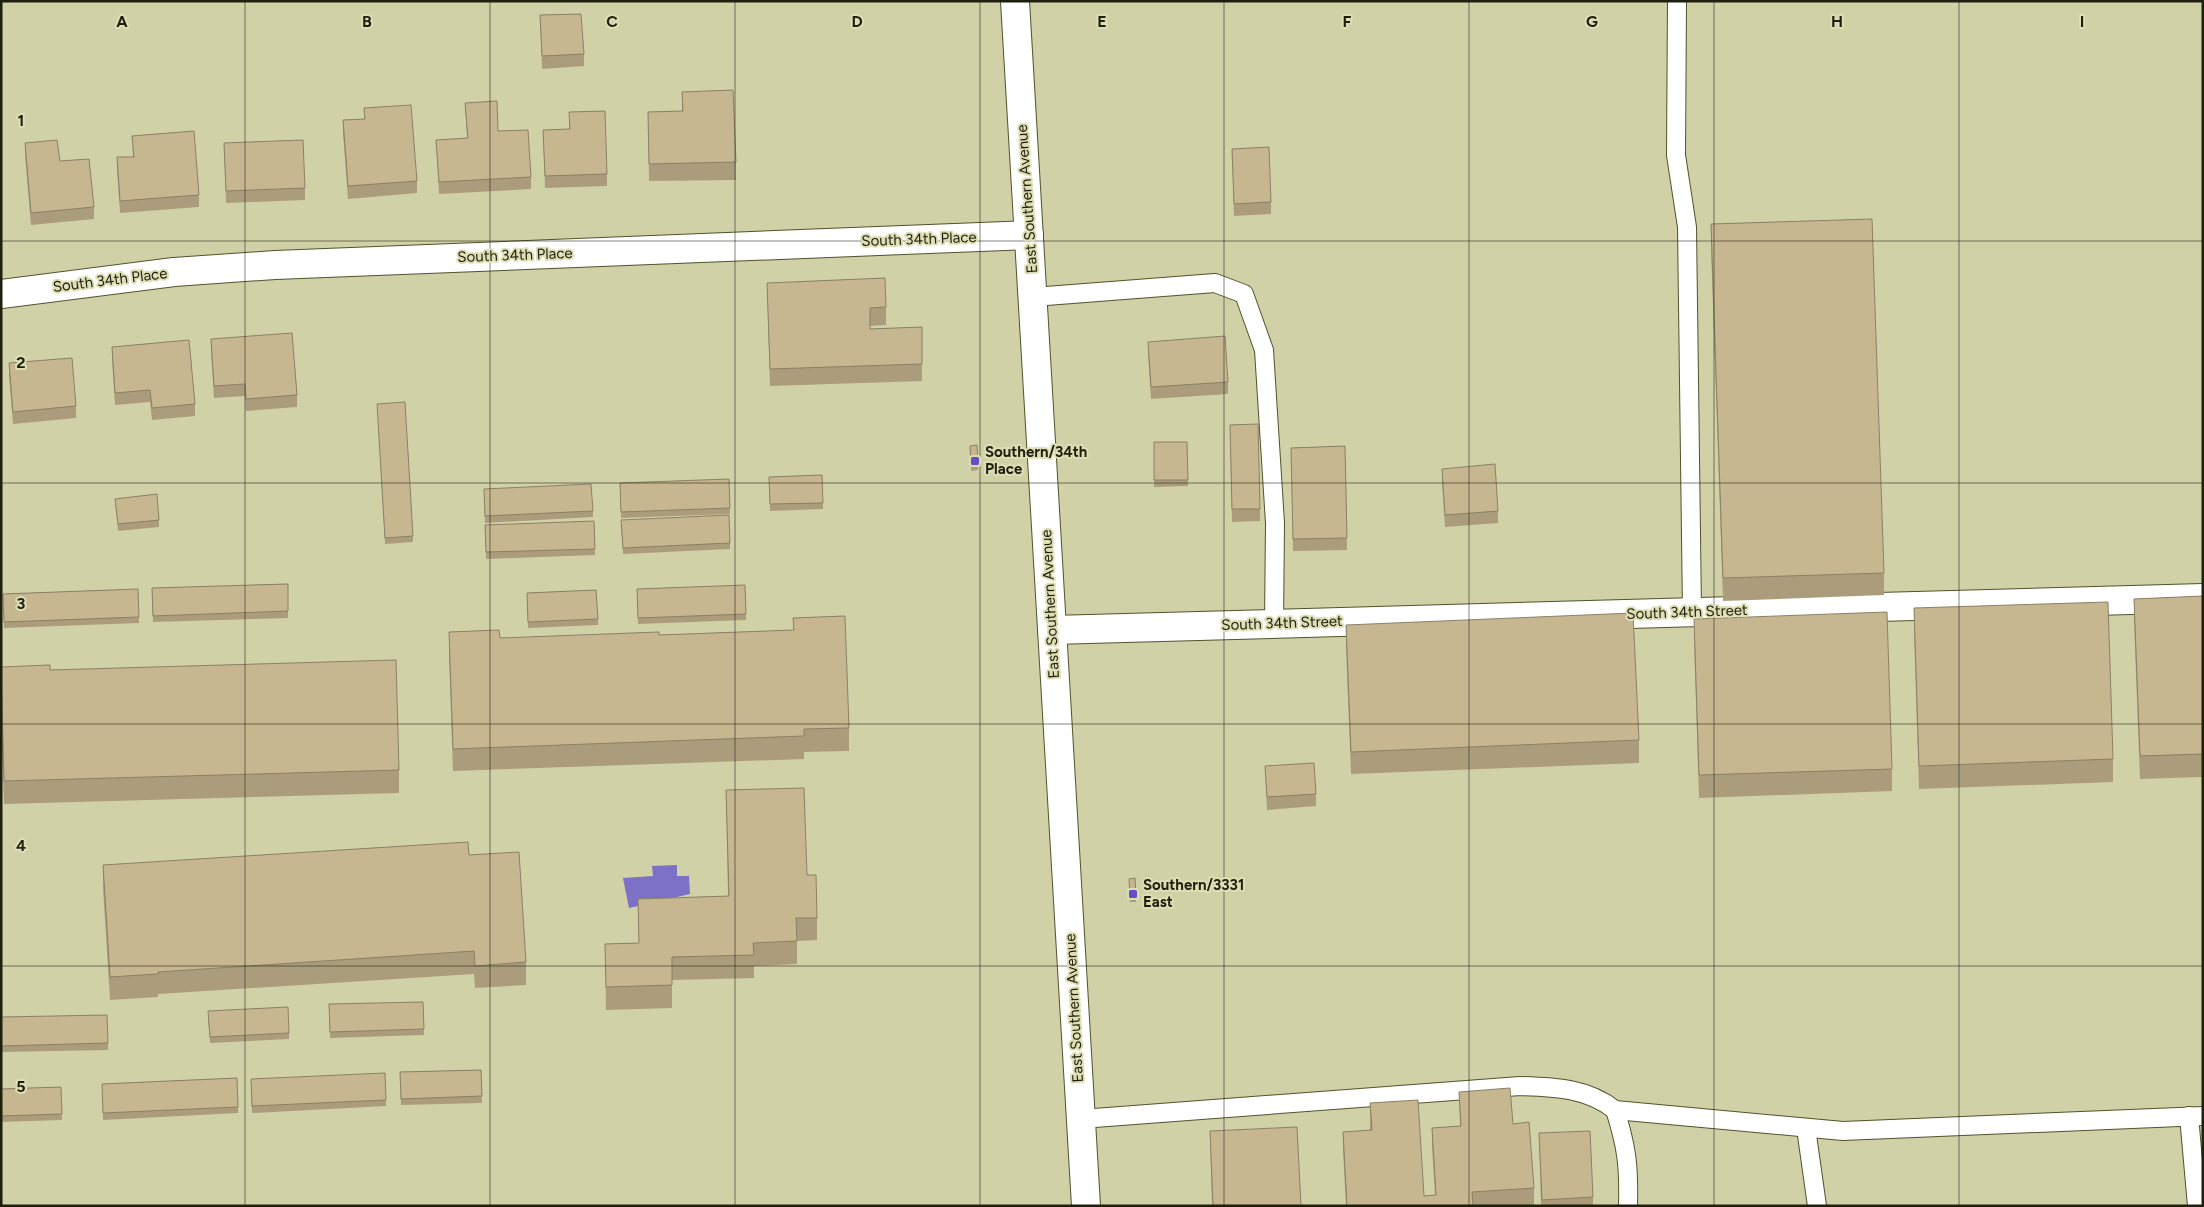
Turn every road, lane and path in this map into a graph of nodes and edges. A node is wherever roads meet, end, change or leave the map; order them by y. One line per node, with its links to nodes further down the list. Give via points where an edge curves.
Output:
1 (1014, 1): 3 (street, East Southern Avenue)
2 (1677, 1): 7 (lane, via 1676,155 1687,227)
3 (1029, 235): 4 (street, South 34th Place, via 274,265 174,272); 5 (street, East Southern Avenue)
4 (1, 294)
5 (1033, 297): 8 (lane, via 1215,283 1244,294 1264,350 1275,523); 9 (street, East Southern Avenue)
6 (2203, 598): 7 (street, South 34th Street)
7 (1692, 612): 8 (street, South 34th Street)
8 (1274, 624): 9 (street, South 34th Street)
9 (1052, 630): 12 (street, East Southern Avenue)
10 (1615, 1110): 12 (lane, via 1582,1092 1520,1086); 13 (lane); 15 (lane, via 1626,1144)
11 (2196, 1116): 13 (lane, via 1843,1131); 17 (lane)
12 (1081, 1119): 14 (street, East Southern Avenue)
13 (1806, 1128): 16 (lane)
14 (1086, 1206)
15 (1628, 1206)
16 (1817, 1206)
17 (2197, 1206)

